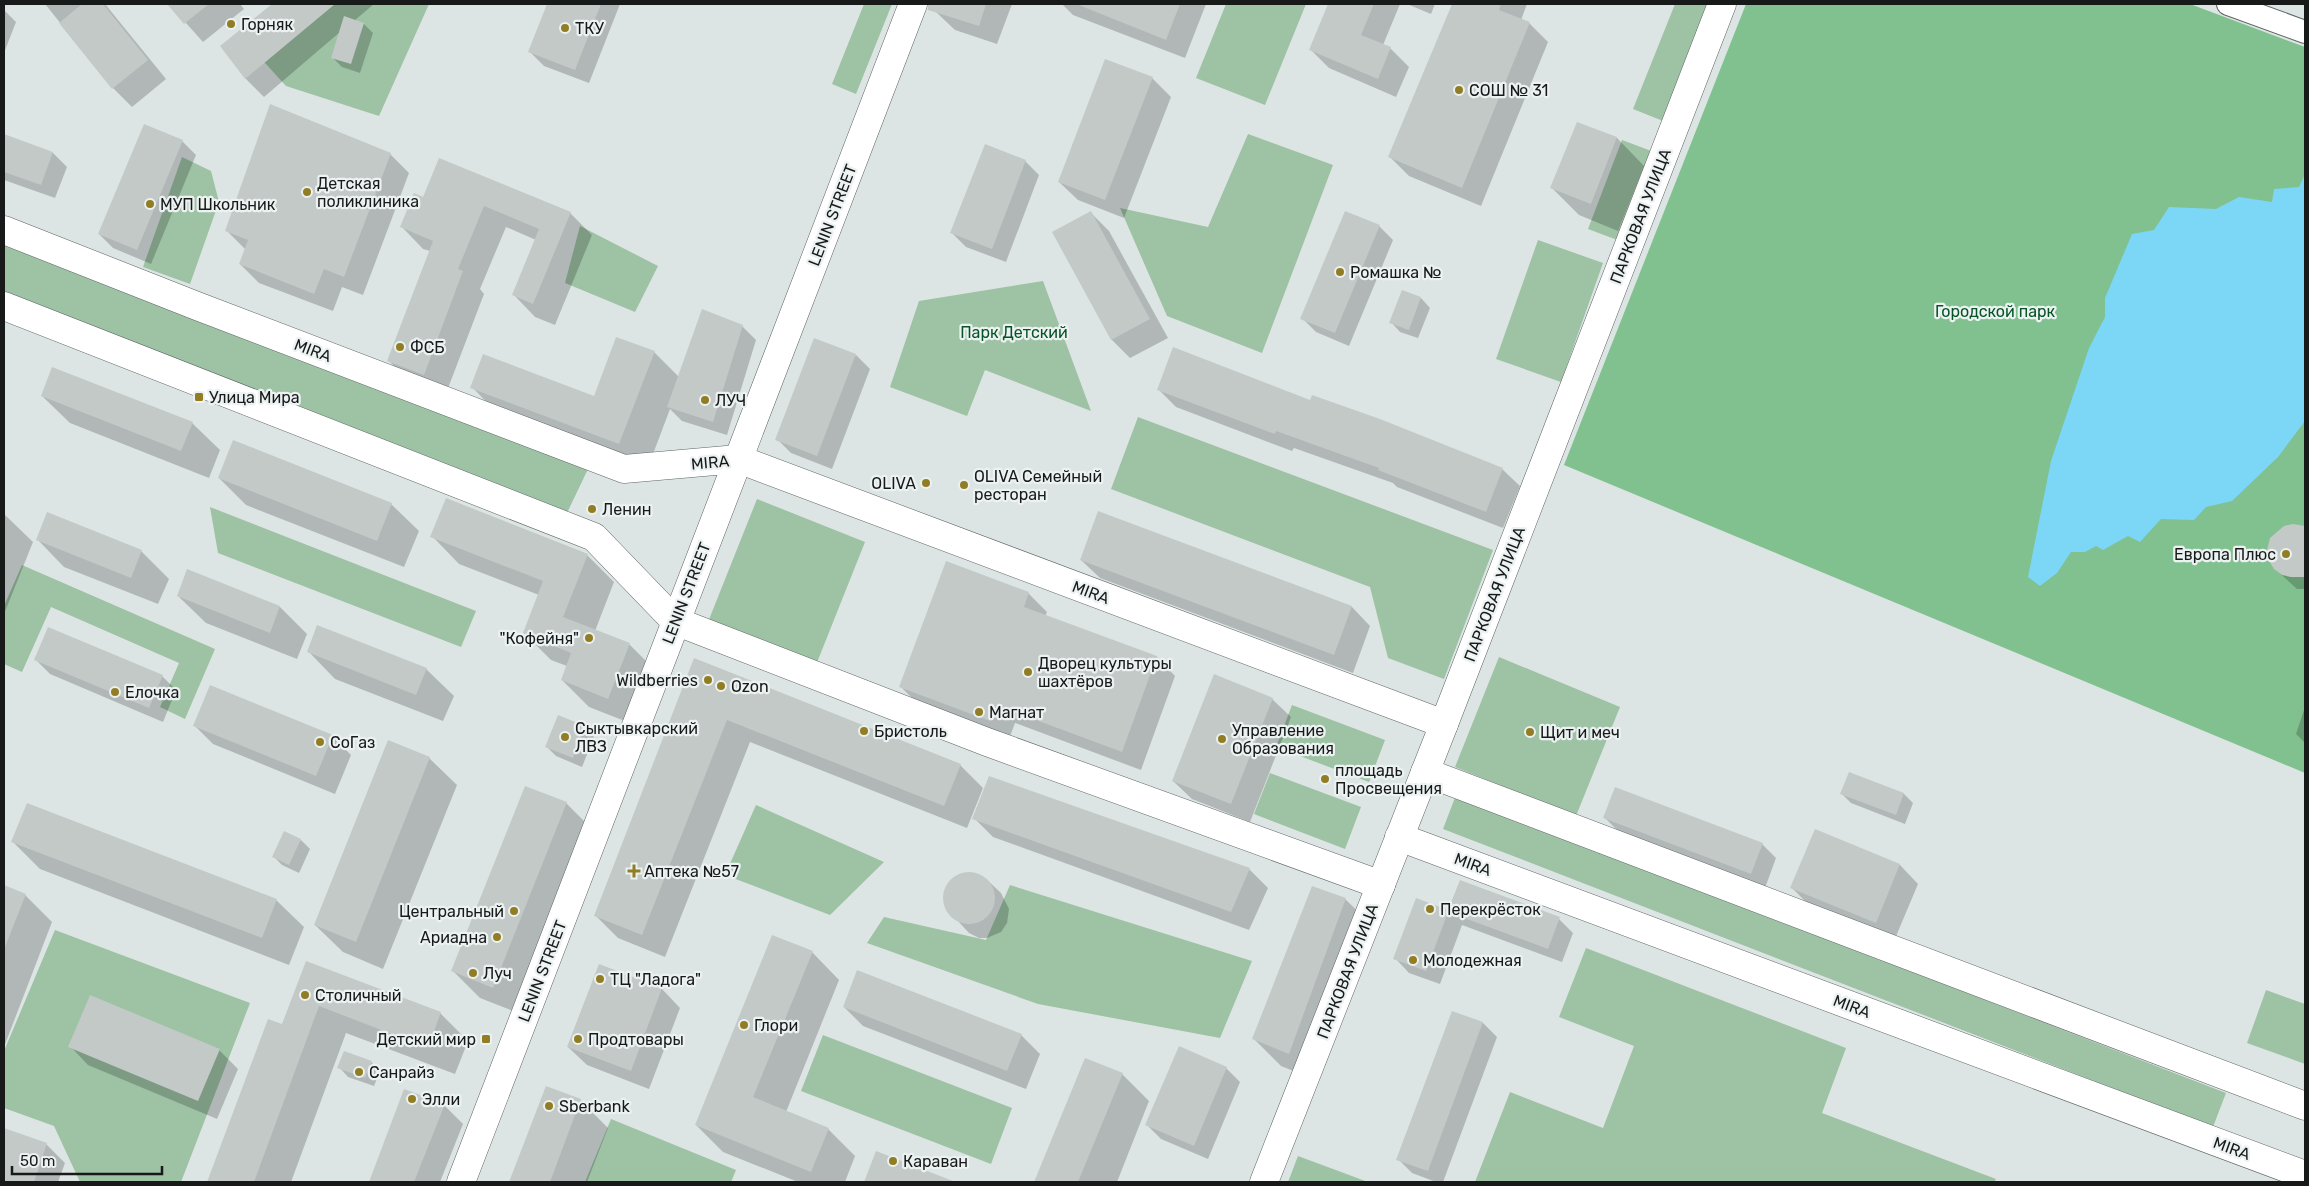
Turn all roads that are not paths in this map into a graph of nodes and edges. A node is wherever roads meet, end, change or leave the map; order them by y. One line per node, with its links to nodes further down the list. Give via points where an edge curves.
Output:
1 (913, 4): 7 (main road, LENIN STREET)
2 (1722, 4): 9 (main road, ПАРКОВАЯ УЛИЦА)
3 (2228, 4): 4 (street)
4 (2305, 32)
5 (4, 230): 7 (main road, MIRA, via 624,470)
6 (4, 306): 8 (main road, via 594,537)
7 (738, 459): 8 (main road, LENIN STREET); 9 (main road, MIRA)
8 (675, 621): 12 (main road, via 987,742); 15 (main road, LENIN STREET)
9 (1444, 724): 10 (main road, ПАРКОВАЯ УЛИЦА)
10 (1425, 772): 11 (main road, ПАРКОВАЯ УЛИЦА); 13 (main road)
11 (1399, 837): 12 (main road, ПАРКОВАЯ УЛИЦА); 14 (main road, MIRA)
12 (1380, 885): 16 (main road, ПАРКОВАЯ УЛИЦА)
13 (2305, 1106)
14 (2305, 1175)
15 (461, 1182)
16 (1264, 1182)

